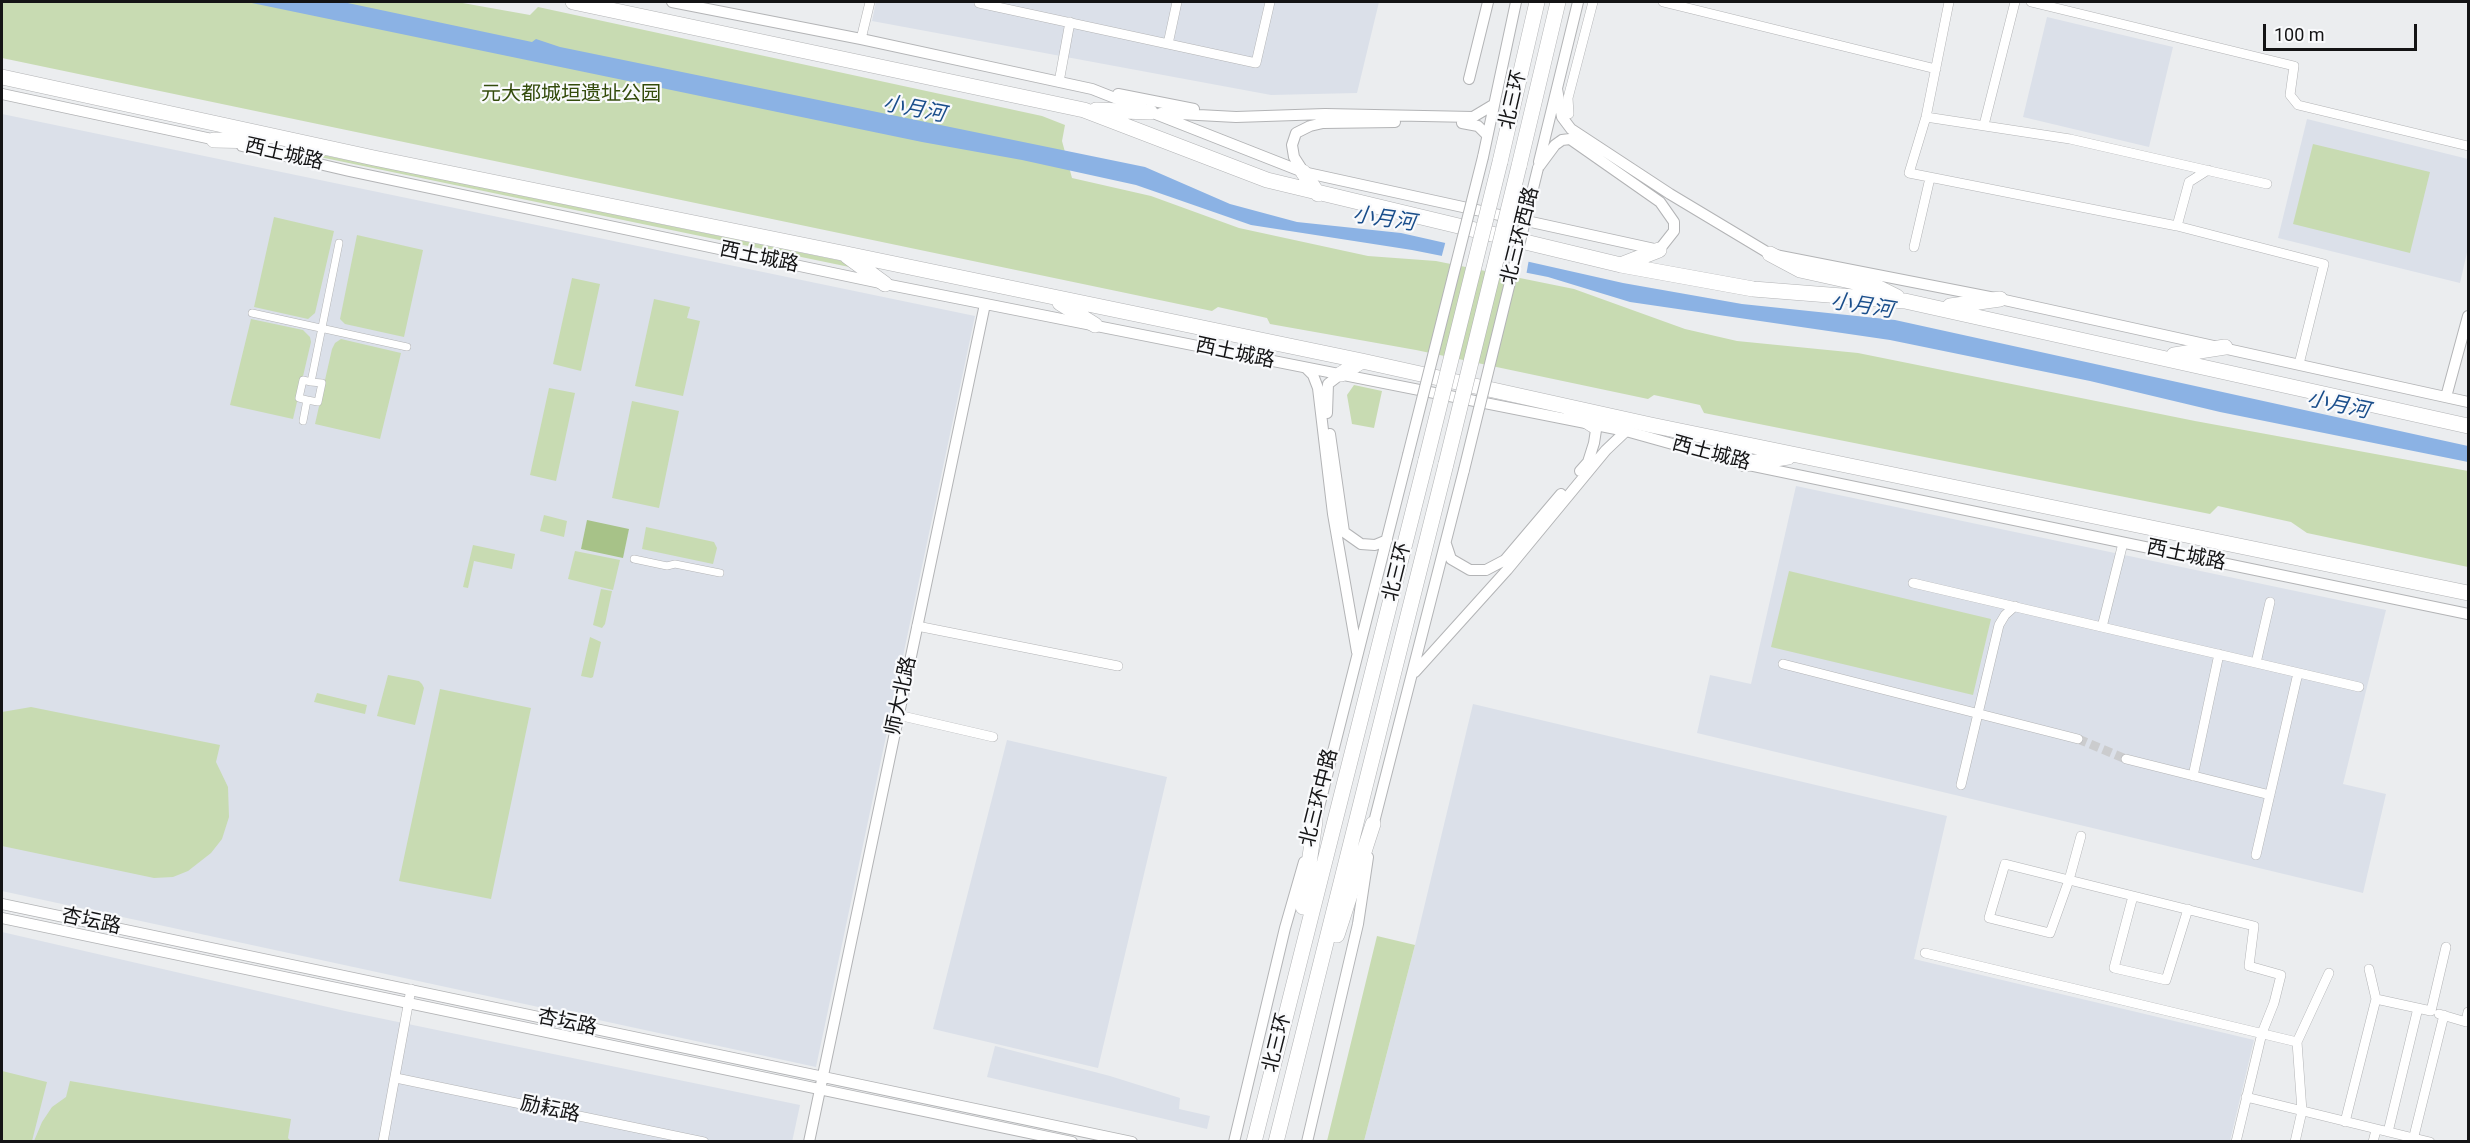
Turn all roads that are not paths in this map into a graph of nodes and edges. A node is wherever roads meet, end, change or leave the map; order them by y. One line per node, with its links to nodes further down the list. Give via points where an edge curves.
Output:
1 (573, 2): 28 (highway)
2 (672, 2): 18 (street)
3 (870, 2): 18 (street)
4 (1177, 2): 19 (street)
5 (1270, 2): 19 (street, via 1256,63)
6 (1486, 2): 22 (street)
7 (1516, 2): 27 (street)
8 (1537, 2): 123 (highway, 北三环, bridge, via 1426,460)
9 (1558, 2): 133 (highway, 北三环, bridge)
10 (1578, 2): 25 (street, 北三环西路)
11 (1593, 2): 30 (street, via 1568,99)
12 (1663, 2): 20 (street)
13 (1949, 2): 20 (street)
14 (2015, 2): 33 (street)
15 (2031, 2): 36 (street, via 2294,66 2290,95 2298,105)
16 (979, 3): 17 (street)
17 (1070, 22): 19 (street); 23 (street)
18 (861, 39): 23 (street)
19 (1168, 44)
20 (1936, 69): 32 (street)
21 (2, 77): 37 (highway, 西土城路)
22 (1469, 80)
23 (1059, 82): 24 (street)
24 (1092, 89): 29 (street); 31 (street)
25 (1557, 89): 38 (street, 北三环西路); 49 (street, via 1562,117 1570,129)
26 (2, 94): 35 (street, 西土城路)
27 (1493, 105): 31 (street, via 1473,117); 34 (street)
28 (1084, 110): 29 (highway); 43 (highway, via 1267,180)
29 (1150, 112): 31 (street); 40 (street)
30 (1569, 114)
31 (1236, 117)
32 (1926, 117): 33 (street); 41 (street, via 1909,173)
33 (1984, 125): 39 (street, via 2070,139)
34 (1487, 135): 40 (street, via 1468,123 1323,123 1296,134 1292,144 1294,157); 82 (street, 北三环中路, bridge)
35 (214, 140): 37 (highway, via 260,140); 51 (street, 西土城路)
36 (2469, 146)
37 (374, 158): 48 (highway, 西土城路)
38 (1538, 168): 47 (street, via 1562,140 1570,139 1585,149 1660,202 1674,222 1674,231); 83 (street, 北三环西路, bridge)
39 (2208, 170): 42 (street); 44 (street, via 2190,182)
40 (1304, 172): 43 (highway); 47 (street)
41 (1930, 178): 44 (street); 46 (street)
42 (2267, 184)
43 (1318, 194): 50 (highway)
44 (2177, 226): 65 (street, via 2324,264)
45 (339, 243): 60 (street)
46 (1914, 246)
47 (1659, 250): 50 (highway)
48 (842, 253): 51 (highway); 52 (highway, 西土城路)
49 (1770, 254): 53 (street); 54 (highway, via 1800,270 1877,287)
50 (1621, 265): 54 (highway, via 1753,289)
51 (885, 285): 55 (street, 西土城路)
52 (1052, 298): 59 (highway); 64 (highway, 西土城路)
53 (2000, 299): 56 (highway); 62 (street)
54 (1905, 301): 56 (highway)
55 (985, 304): 59 (street, 西土城路); 92 (street, 师大北路)
56 (1940, 308): 63 (highway)
57 (252, 313): 60 (street)
58 (2469, 316): 69 (street)
59 (1095, 325): 66 (street, 西土城路)
60 (322, 328): 61 (street); 68 (street)
61 (407, 347)
62 (2224, 347): 63 (highway); 65 (street)
63 (2164, 356): 73 (highway)
64 (1362, 361): 67 (highway); 72 (highway, 西土城路)
65 (2300, 364): 69 (street)
66 (1306, 368): 67 (street, 西土城路); 95 (street, via 1318,388 1333,514)
67 (1341, 374): 76 (street, 西土城路); 82 (street, via 1328,384 1326,409 1344,532 1361,544 1375,545)
68 (311, 382): 70 (street, via 303,380 299,398); 70 (street, via 322,384 318,402)
69 (2446, 397): 71 (street)
70 (307, 400): 75 (street)
71 (2469, 402)
72 (1560, 404): 76 (highway); 77 (highway, 西土城路)
73 (2420, 415): 74 (highway); 78 (highway)
74 (2469, 419)
75 (303, 421)
76 (1593, 425): 79 (street, 西土城路); 83 (street, via 1596,434 1588,462 1505,560 1486,570 1470,570 1451,559)
77 (1652, 425): 79 (highway); 80 (highway, 西土城路)
78 (2469, 426)
79 (1626, 431): 81 (street, 西土城路); 100 (street)
80 (1800, 456): 81 (highway); 88 (highway, 西土城路)
81 (1744, 464): 84 (street, 西土城路)
82 (1387, 540): 95 (street, 北三环中路)
83 (1446, 542): 100 (street)
84 (2122, 543): 91 (street, 西土城路); 93 (street)
85 (634, 559): 86 (street, via 667,566 677,560)
86 (720, 573)
87 (1913, 583): 90 (street)
88 (2469, 593)
89 (2270, 602): 96 (street)
90 (2015, 606): 93 (street); 103 (street, via 1999,625)
91 (2469, 614)
92 (917, 626): 98 (street); 102 (street, 师大北路)
93 (2102, 627): 94 (street)
94 (2219, 654): 96 (street); 107 (street)
95 (1358, 658): 110 (street, 北三环中路)
96 (2256, 663): 99 (street)
97 (1783, 664): 103 (street)
98 (1118, 666)
99 (2298, 673): 101 (street); 109 (street)
100 (1413, 674): 111 (street)
101 (2359, 687)
102 (898, 715): 104 (street); 135 (street, 师大北路)
103 (1977, 715): 105 (street); 108 (street)
104 (993, 737)
105 (2078, 739)
106 (2126, 759): 107 (street)
107 (2193, 776): 109 (street)
108 (1961, 785)
109 (2270, 795): 113 (street)
110 (1315, 821): 123 (highway); 147 (street, 北三环中路)
111 (1372, 824): 133 (highway); 150 (street, via 1358,924)
112 (2080, 836): 114 (street)
113 (2256, 855)
114 (2069, 880): 114 (street, via 2005,864 1989,918 2050,933); 115 (street)
115 (2133, 896): 117 (street); 117 (street, via 2114,968 2166,980)
116 (2, 904): 124 (street, 杏坛路)
117 (2188, 909): 131 (street, via 2254,926 2249,966 2280,975)
118 (2, 918): 126 (street, 杏坛路)
119 (2446, 947): 128 (street)
120 (1925, 953): 131 (street)
121 (2369, 969): 125 (street)
122 (2329, 973): 132 (street)
123 (1292, 984): 148 (highway, 北三环)
124 (411, 990): 126 (street); 135 (street, 杏坛路)
125 (2376, 999): 127 (street); 138 (street)
126 (409, 1001): 134 (street); 135 (street, 杏坛路)
127 (2418, 1008): 128 (street); 140 (street)
128 (2431, 1011): 129 (street)
129 (2444, 1015): 130 (street); 141 (street)
130 (2468, 1019)
131 (2262, 1034): 132 (street); 136 (street)
132 (2297, 1042): 137 (street)
133 (1294, 1069): 149 (highway, 北三环)
134 (396, 1078): 142 (street); 143 (street, 励耘路)
135 (823, 1083): 144 (street, 师大北路); 145 (street, 杏坛路); 146 (street, 杏坛路)
136 (2246, 1096): 137 (street); 151 (street)
137 (2302, 1111): 138 (street); 152 (street)
138 (2345, 1122): 139 (street)
139 (2376, 1130): 140 (street); 153 (street)
140 (2388, 1132): 141 (street)
141 (2414, 1136): 154 (street)
142 (383, 1142)
143 (704, 1142)
144 (809, 1142)
145 (1072, 1142)
146 (1132, 1142)
147 (1234, 1142)
148 (1254, 1142)
149 (1276, 1142)
150 (1307, 1142)
151 (2236, 1142)
152 (2295, 1142)
153 (2373, 1142)
154 (2430, 1142)

